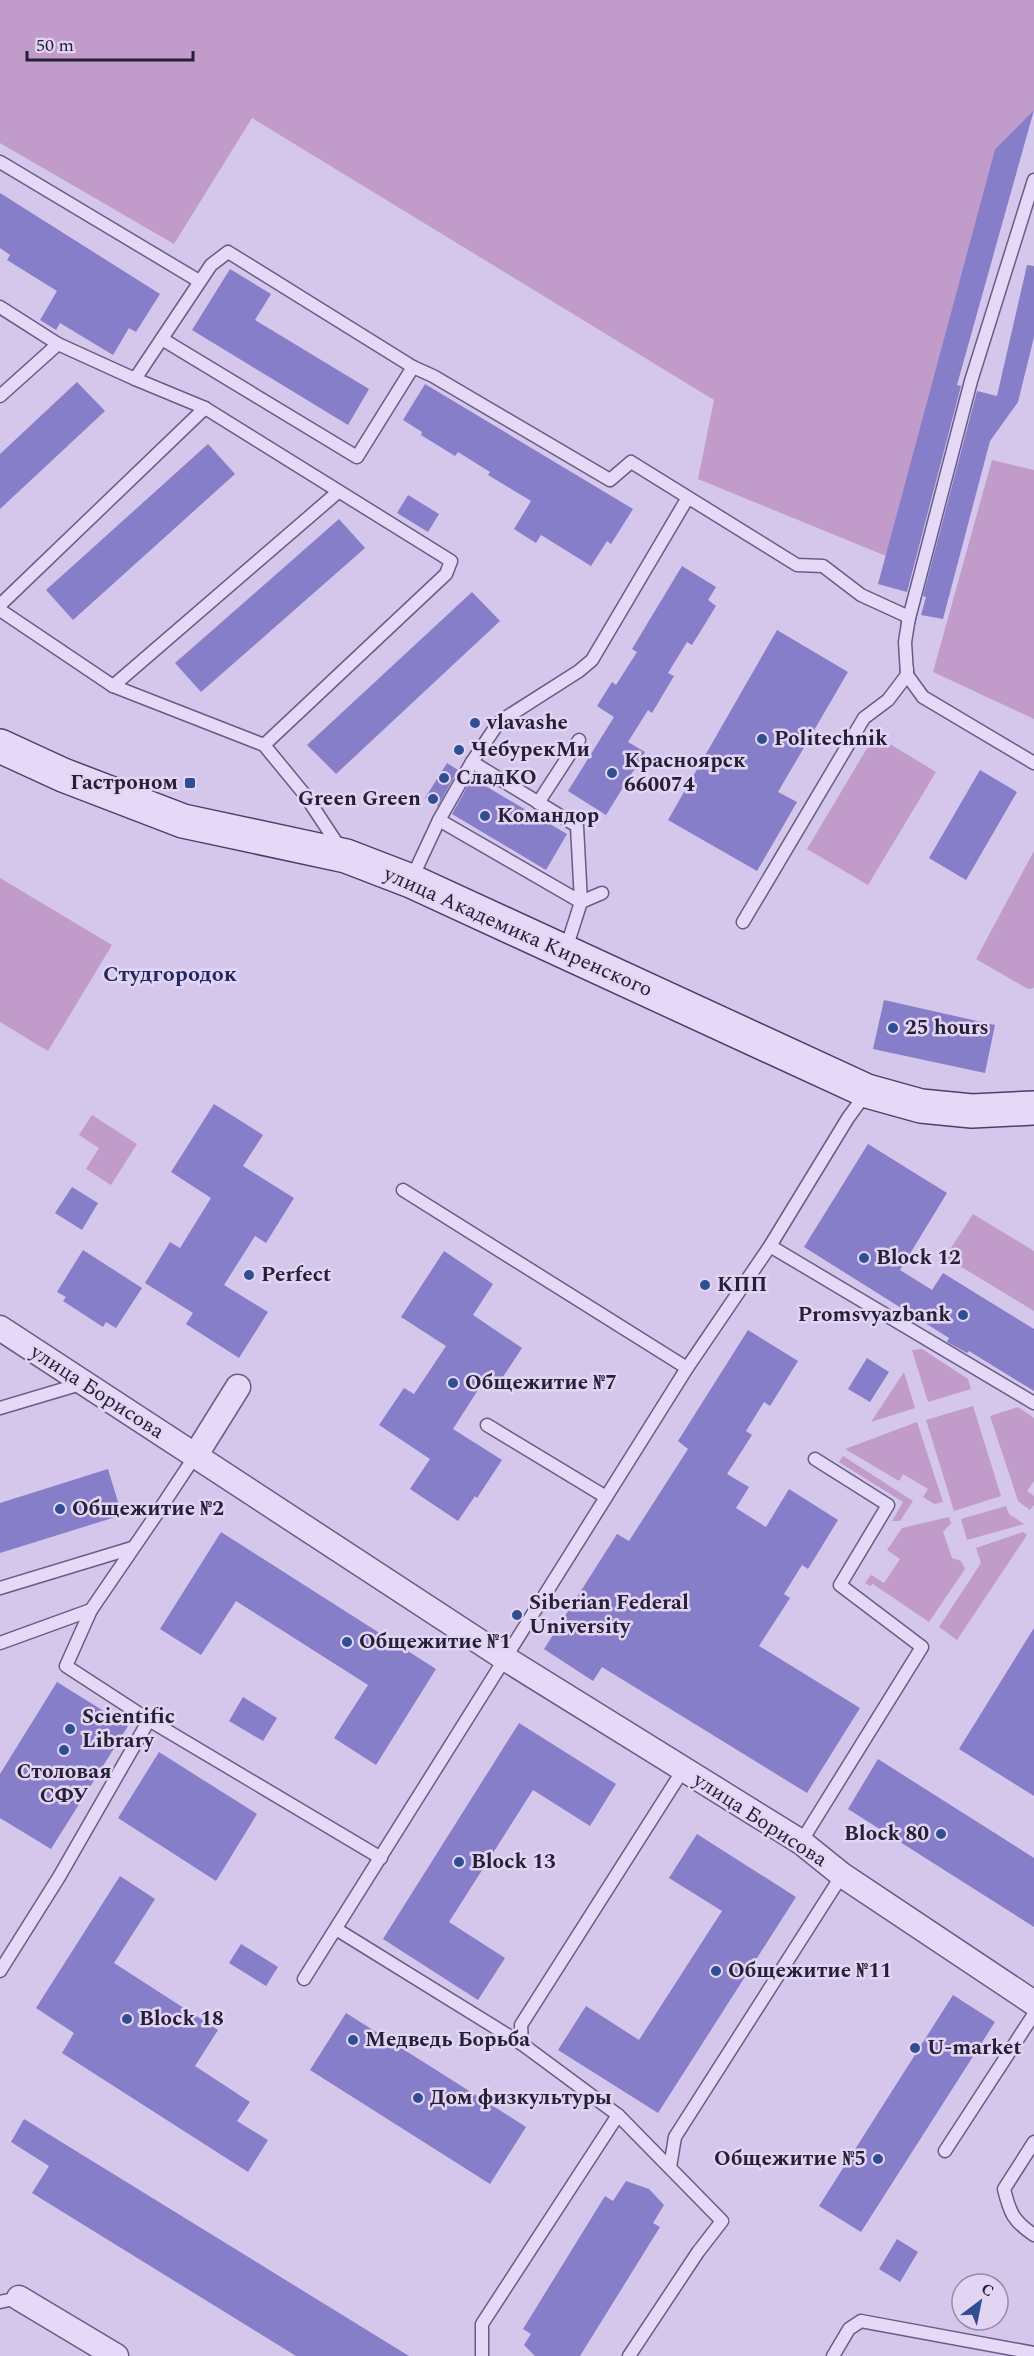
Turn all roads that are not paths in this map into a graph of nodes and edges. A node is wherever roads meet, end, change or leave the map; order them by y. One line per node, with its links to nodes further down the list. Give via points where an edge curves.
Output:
1 (0, 162): 3 (lane)
2 (1034, 180): 15 (lane, via 971,381)
3 (199, 281): 5 (lane); 7 (lane, via 228,252)
4 (0, 307): 6 (lane)
5 (162, 339): 7 (lane, via 357,457); 8 (lane)
6 (58, 344): 8 (lane); 9 (lane)
7 (413, 367): 12 (lane, via 610,480 632,462)
8 (135, 379): 10 (lane)
9 (0, 396)
10 (205, 408): 11 (lane); 13 (lane)
11 (338, 492): 17 (lane); 19 (lane, via 452,561 446,574)
12 (687, 499): 15 (lane, via 796,565 823,566 861,595); 21 (lane, via 592,660 499,722)
13 (0, 605)
14 (0, 610): 17 (lane)
15 (909, 617): 16 (lane, via 905,642)
16 (907, 675): 22 (lane, via 923,697); 29 (lane, via 888,700 864,718)
17 (113, 686): 19 (lane)
18 (579, 740): 23 (lane)
19 (264, 745): 25 (lane, via 305,795)
20 (0, 746): 25 (main road, улица Академика Киренского, via 183,821)
21 (472, 762): 23 (lane); 24 (lane)
22 (1034, 763)
23 (538, 803): 28 (lane, via 576,826)
24 (439, 820): 26 (lane); 28 (lane)
25 (346, 856): 26 (main road, улица Академика Киренского)
26 (411, 881): 30 (main road, улица Академика Киренского)
27 (602, 893): 28 (lane)
28 (580, 902): 30 (lane)
29 (743, 922)
30 (564, 953): 31 (main road, улица Академика Киренского)
31 (867, 1091): 32 (main road, улица Академика Киренского, via 921,1106 972,1111); 34 (lane)
32 (1034, 1108)
33 (403, 1190): 36 (lane)
34 (770, 1246): 36 (lane); 39 (lane)
35 (0, 1328): 37 (street, улица Борисова)
36 (687, 1368): 44 (lane)
37 (85, 1383): 40 (lane); 42 (street, улица Борисова)
38 (238, 1387): 42 (street)
39 (1034, 1403)
40 (0, 1408)
41 (487, 1425): 44 (lane)
42 (195, 1456): 45 (lane); 49 (street, улица Борисова)
43 (815, 1459): 52 (lane, via 888,1505 840,1585 922,1647)
44 (606, 1497): 49 (lane)
45 (132, 1548): 46 (lane); 47 (lane)
46 (0, 1588)
47 (91, 1610): 48 (lane); 50 (lane, via 66,1666)
48 (0, 1643)
49 (506, 1659): 51 (street, улица Борисова); 53 (lane)
50 (149, 1720): 53 (lane); 56 (lane, via 59,1878)
51 (683, 1770): 52 (street, улица Борисова); 60 (lane, via 521,2025)
52 (801, 1842): 54 (street, улица Борисова)
53 (381, 1858): 55 (lane)
54 (842, 1875): 58 (street, улица Борисова); 64 (lane, via 675,2137)
55 (336, 1929): 57 (lane); 60 (lane)
56 (0, 1971)
57 (304, 1979)
58 (1034, 2003)
59 (1034, 2014): 63 (lane)
60 (522, 2044): 61 (lane)
61 (618, 2115): 64 (lane); 69 (lane, via 482,2324)
62 (1034, 2142): 65 (lane, via 1004,2189 1009,2212)
63 (945, 2151)
64 (670, 2167): 70 (lane, via 722,2221)
65 (1034, 2235)
66 (9, 2300): 68 (street)
67 (1034, 2353): 71 (lane, via 861,2321 849,2329)
68 (116, 2356)
69 (482, 2356)
70 (629, 2356)
71 (833, 2356)

